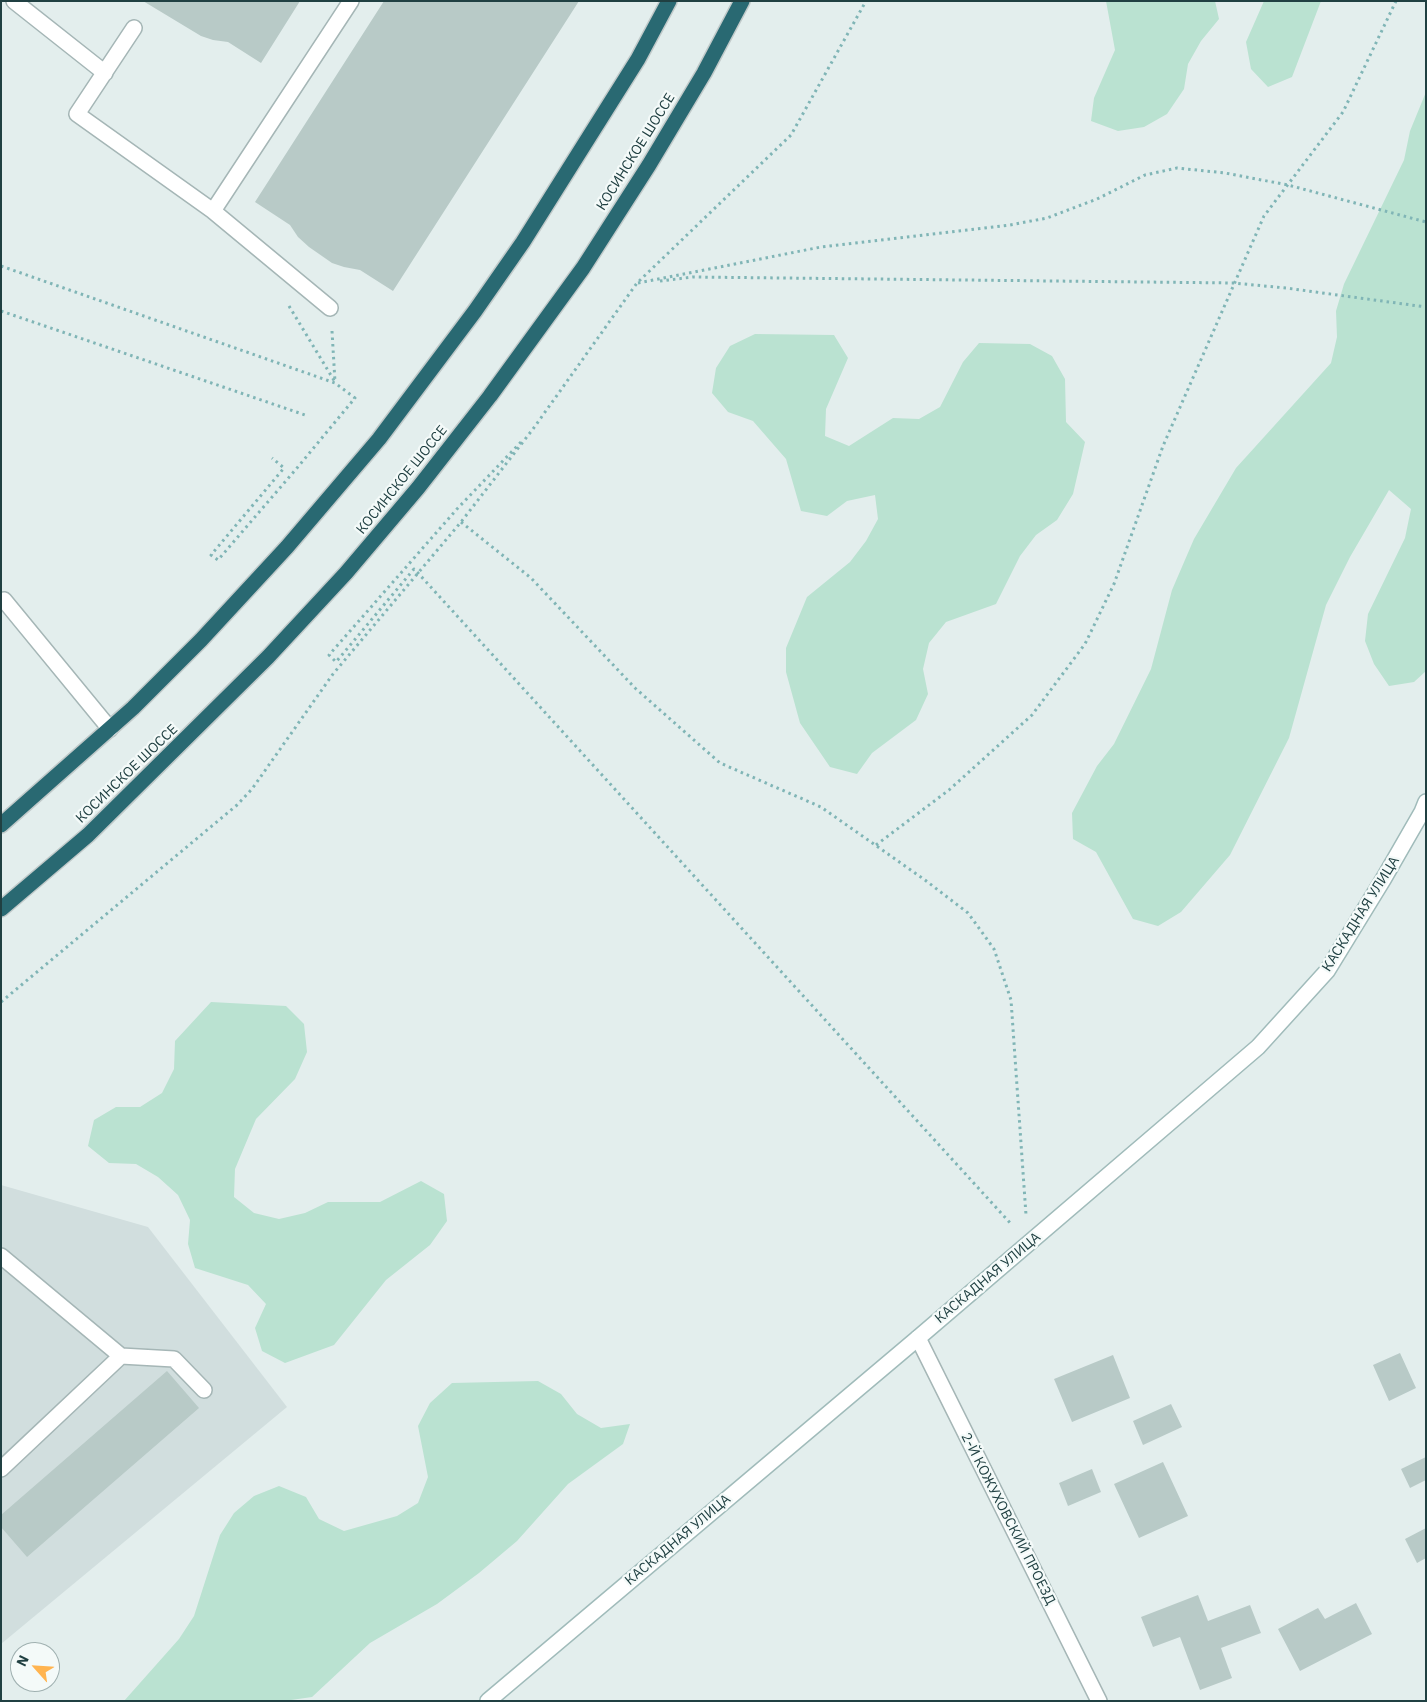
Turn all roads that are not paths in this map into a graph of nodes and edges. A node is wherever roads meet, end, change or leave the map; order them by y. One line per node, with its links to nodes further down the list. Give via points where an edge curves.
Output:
1 (14, 1): 6 (street)
2 (351, 1): 7 (street)
3 (669, 1): 10 (highway, via 638,59 523,242 379,439 287,547 201,640)
4 (742, 1): 13 (highway, КОСИНСКОЕ ШОССЕ, via 704,73 588,260 496,389 418,488 346,573 254,671 88,835)
5 (134, 28): 6 (street)
6 (105, 72): 7 (street, via 77,114)
7 (213, 211): 8 (street)
8 (330, 308)
9 (2, 599): 10 (street)
10 (110, 729): 12 (highway)
11 (1424, 809): 15 (street, КАСКАДНАЯ УЛИЦА, via 1327,971 1258,1047)
12 (1, 825)
13 (1, 909)
14 (1, 1256): 16 (street)
15 (918, 1338): 19 (street, КАСКАДНАЯ УЛИЦА); 20 (street, 2-Й КОЖУХОВСКИЙ ПРОЕЗД)
16 (121, 1356): 17 (street, via 174,1359); 18 (street)
17 (204, 1390)
18 (1, 1469)
19 (488, 1701)
20 (1099, 1701)

